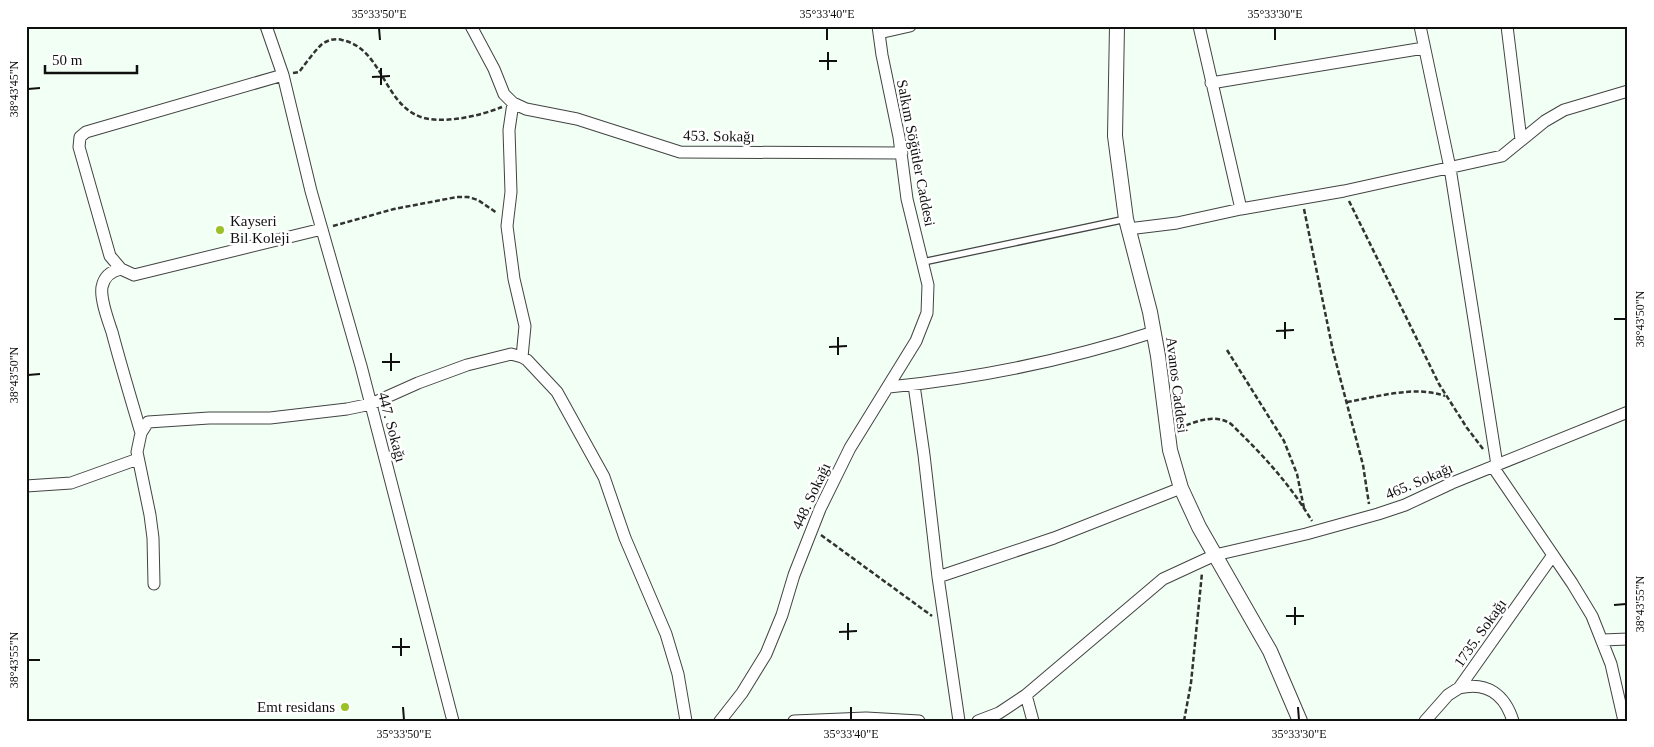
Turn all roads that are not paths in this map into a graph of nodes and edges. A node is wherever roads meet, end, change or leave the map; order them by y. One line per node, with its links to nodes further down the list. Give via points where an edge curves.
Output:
1 (266, 26): 10 (street, 447. Sokağı)
2 (471, 26): 13 (street, via 504,94)
3 (910, 26): 8 (street)
4 (1117, 26): 18 (street, Avanos Caddesi, via 1115,136)
5 (1199, 26): 11 (street)
6 (1420, 26): 9 (street)
7 (1507, 26): 14 (street)
8 (879, 30): 15 (street, Salkım Söğütler Caddesi)
9 (1424, 48): 11 (street); 16 (street)
10 (283, 76): 19 (street, 447. Sokağı); 21 (street, via 89,131 80,137 79,147 110,256)
11 (1211, 83): 17 (street)
12 (1628, 91): 14 (street, via 1564,110)
13 (513, 103): 15 (street, 453. Sokağı, via 526,109 577,119 680,152); 24 (street, via 509,130 511,192 507,226 524,326)
14 (1521, 140): 16 (street, via 1502,156)
15 (902, 153): 20 (street, Salkım Söğütler Caddesi, via 907,199)
16 (1450, 168): 17 (street); 31 (street)
17 (1241, 209): 18 (street, via 1177,223)
18 (1127, 224): 20 (lane); 23 (street, Avanos Caddesi)
19 (322, 229): 21 (street, via 134,275); 27 (street, 447. Sokağı)
20 (922, 262): 22 (street, Salkım Söğütler Caddesi)
21 (120, 269): 29 (street, via 107,276 102,291)
22 (928, 285): 26 (street, 448. Sokağı, via 924,323)
23 (1154, 332): 25 (street, via 1046,363); 33 (street, Avanos Caddesi, via 1166,433)
24 (522, 356): 27 (street, via 510,354 459,368); 44 (street, via 557,392 604,477 625,538 669,640)
25 (914, 385): 26 (street); 36 (street)
26 (889, 387): 45 (street, 448. Sokağı, via 835,477 812,528 772,641 756,672)
27 (371, 404): 29 (street, via 292,416 148,422); 43 (street, 447. Sokağı)
28 (1628, 412): 31 (street, 465. Sokağı)
29 (141, 433): 30 (street)
30 (138, 459): 32 (street, via 71,483); 37 (street, via 150,515)
31 (1495, 466): 34 (street); 35 (street, 465. Sokağı, via 1405,505)
32 (26, 486)
33 (1181, 488): 35 (street, Avanos Caddesi); 36 (street, via 1054,538)
34 (1553, 555): 39 (street, via 1583,599); 40 (street, 1735. Sokağı)
35 (1209, 558): 41 (street, 465. Sokağı, via 1163,579); 52 (street, Avanos Caddesi, via 1270,651)
36 (938, 577): 49 (street)
37 (154, 584)
38 (1628, 639): 39 (street)
39 (1603, 640): 42 (street)
40 (1459, 688): 53 (street, 1735. Sokağı, via 1448,695); 54 (street, via 1482,687 1498,694 1509,707)
41 (1026, 695): 50 (street, 465. Sokağı); 51 (street)
42 (1625, 717)
43 (453, 721)
44 (686, 721)
45 (720, 721)
46 (794, 721): 47 (street, via 858,718)
47 (910, 721): 48 (street)
48 (918, 721)
49 (959, 721)
50 (978, 721)
51 (1033, 721)
52 (1300, 721)
53 (1425, 721)
54 (1513, 721)

